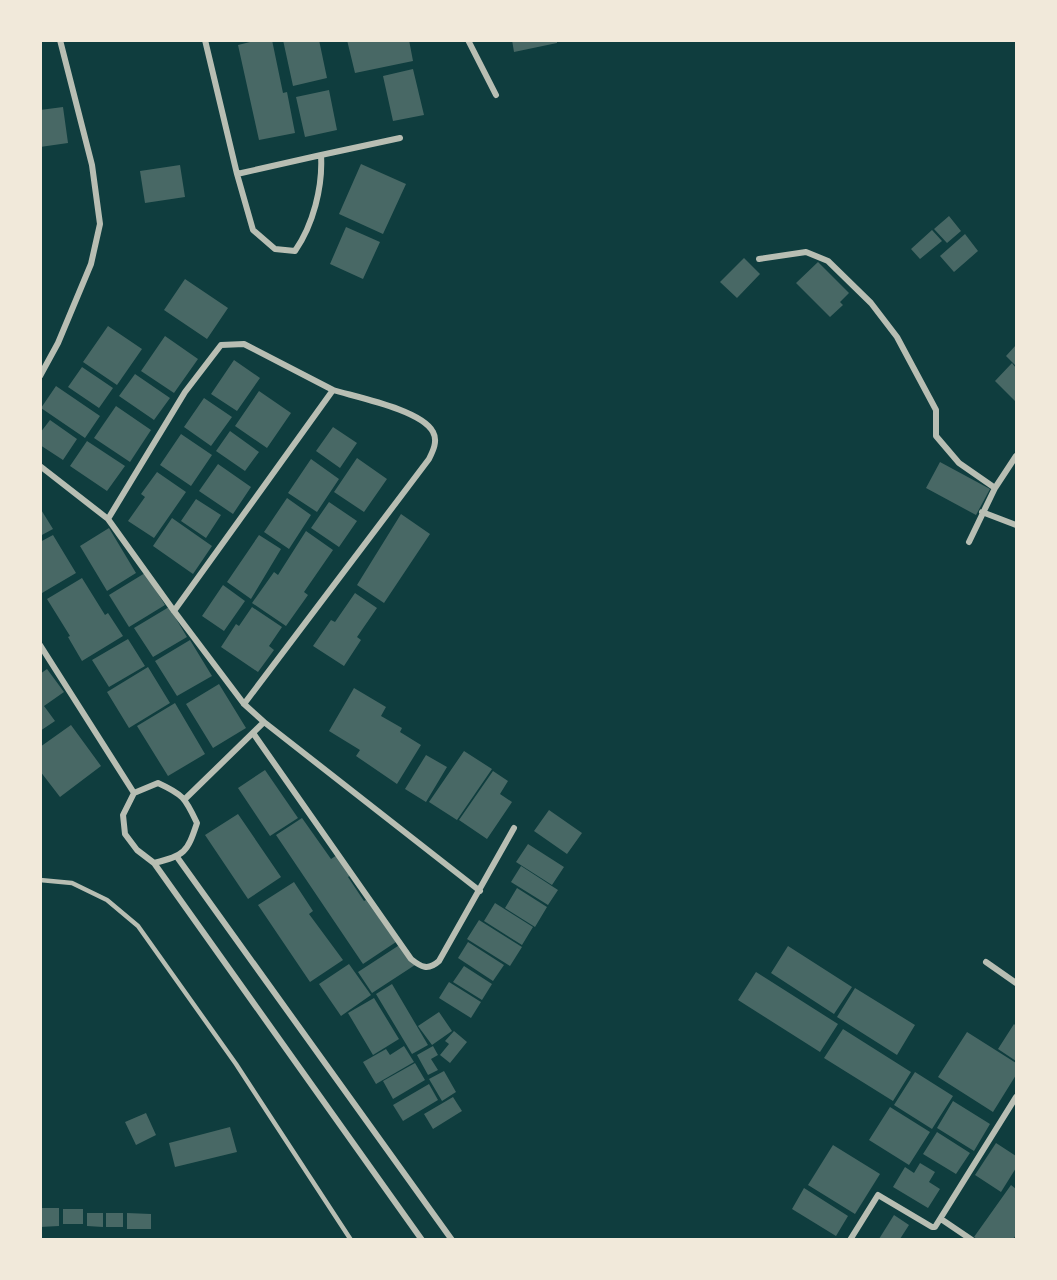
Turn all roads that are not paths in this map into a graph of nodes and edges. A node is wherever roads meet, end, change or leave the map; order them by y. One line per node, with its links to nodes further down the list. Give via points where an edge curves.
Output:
1 (60, 40): 9 (street, via 93,165 100,224 91,264)
2 (468, 40): 4 (street)
3 (208, 41): 7 (street)
4 (496, 95)
5 (400, 138): 6 (street)
6 (321, 155): 7 (street); 7 (street, via 317,195 306,235 295,251 275,249 254,230)
7 (237, 174)
8 (759, 259): 13 (street, via 806,252 828,261 871,303 897,337 936,410 936,436 959,463)
9 (40, 376)
10 (333, 390): 15 (street, via 244,344 221,345 185,392); 18 (street); 20 (street, via 412,415 433,430 434,448)
11 (1017, 456): 13 (street)
12 (40, 466): 15 (street)
13 (995, 488): 14 (street)
14 (982, 512): 16 (street); 17 (street)
15 (108, 519): 18 (street)
16 (1017, 525)
17 (969, 542)
18 (174, 611): 20 (street)
19 (40, 645): 23 (street)
20 (244, 704): 21 (street)
21 (264, 722): 22 (street); 29 (street)
22 (253, 733): 24 (street); 29 (street, via 411,959 420,966 427,968 439,961)
23 (134, 793): 24 (street, via 158,783); 27 (street, via 123,815 125,834 137,850)
24 (186, 798): 26 (street, via 197,823 190,846)
25 (514, 828): 29 (street)
26 (177, 857): 27 (street); 36 (street)
27 (154, 862): 35 (street)
28 (40, 880): 34 (lane, via 72,883 107,900 138,926 237,1064)
29 (480, 891)
30 (986, 962): 31 (street)
31 (1017, 983)
32 (1017, 1097): 33 (street)
33 (941, 1219): 37 (street, via 932,1227 876,1196); 38 (street)
34 (351, 1239)
35 (422, 1239)
36 (452, 1239)
37 (849, 1239)
38 (972, 1239)

